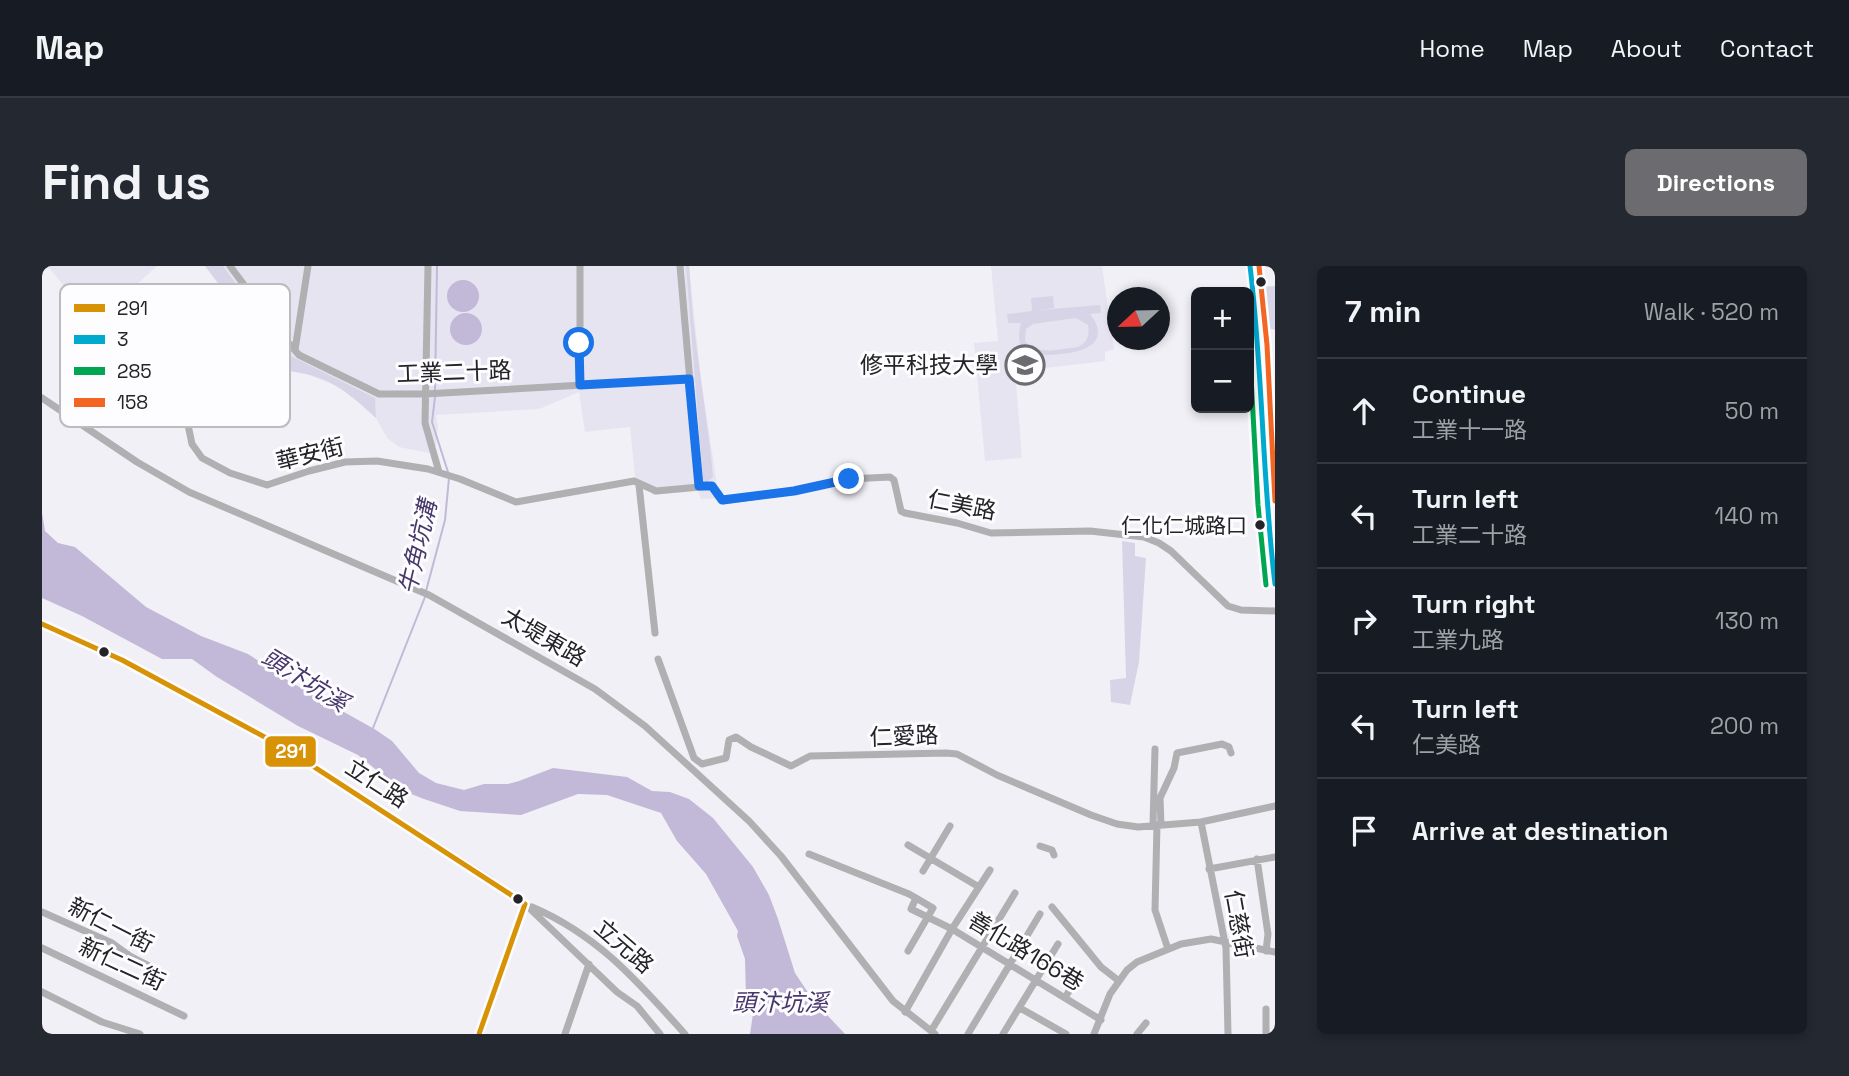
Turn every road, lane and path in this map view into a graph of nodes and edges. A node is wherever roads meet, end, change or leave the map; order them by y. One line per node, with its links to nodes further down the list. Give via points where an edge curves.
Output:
1 (230, 266): 7 (street, 工業二十路)
2 (308, 266): 9 (street)
3 (428, 266): 12 (street)
4 (580, 266): 11 (street)
5 (680, 266): 10 (street)
6 (1250, 266): 20 (main road)
7 (244, 284)
8 (290, 344): 9 (street, 工業二十路)
9 (295, 350): 12 (street, 工業二十路, via 379,394)
10 (689, 379): 11 (street, 工業二十路); 19 (street)
11 (580, 385): 12 (street, 工業二十路)
12 (427, 394): 17 (street, via 426,432)
13 (42, 398): 14 (street, 太堤東路)
14 (60, 410)
15 (85, 427): 68 (street, 太堤東路, via 189,492 425,593 595,689 645,726 749,821)
16 (186, 427): 17 (street, 華安街, via 197,453 216,467 268,485 357,461)
17 (441, 474): 18 (street, 華安街, via 516,502 635,481)
18 (639, 485): 19 (street, via 656,491); 24 (street)
19 (699, 486): 22 (street, 仁美路, via 712,486 724,501 849,479 890,477 905,513 991,533 1090,531 1144,537 1171,551 1228,606)
20 (1272, 545): 21 (main road)
21 (1275, 583)
22 (1275, 611)
23 (42, 624): 44 (street, 立仁路, via 122,660 285,748)
24 (655, 633)
25 (658, 659): 30 (street, 仁愛路, via 693,757 702,764 723,761 729,740 736,737 791,766 810,756 946,752 1117,824)
26 (1155, 749): 30 (street)
27 (1231, 753): 30 (street, via 1222,744 1177,753 1160,798)
28 (1275, 806): 29 (street, 仁愛路)
29 (1200, 822): 30 (street, 仁愛路); 39 (street, 仁慈街)
30 (1157, 825): 54 (street, via 1155,910)
31 (950, 826): 37 (street)
32 (908, 845): 37 (street)
33 (1040, 846): 35 (street)
34 (809, 855): 48 (street, 善化路166巷, via 916,898 911,909)
35 (1054, 855)
36 (1275, 857): 38 (street)
37 (930, 858): 40 (street); 42 (street)
38 (1257, 859): 39 (street); 56 (street, via 1268,934)
39 (1209, 869): 50 (street, 仁慈街)
40 (923, 870)
41 (990, 870): 42 (street)
42 (979, 887): 49 (street)
43 (1014, 893): 52 (street)
44 (525, 904): 58 (street); 75 (street); 78 (street, 立元路, via 604,950)
45 (1052, 907): 63 (street, via 1101,967)
46 (42, 912): 61 (street, 新仁一街, via 112,943)
47 (1040, 914): 59 (street)
48 (929, 917): 49 (street, 善化路166巷); 55 (street)
49 (952, 929): 52 (street, 善化路166巷); 68 (street)
50 (1224, 941): 54 (street, via 1201,940); 56 (street); 83 (street, 仁慈街)
51 (1058, 944): 62 (street)
52 (982, 947): 59 (street, 善化路166巷); 72 (street)
53 (42, 948): 69 (street, 新仁二街)
54 (1168, 948): 63 (street, via 1132,965)
55 (908, 951)
56 (1266, 951): 57 (street)
57 (1275, 952)
58 (589, 964): 76 (street); 77 (street, via 637,1006)
59 (1009, 965): 62 (street, 善化路166巷); 79 (street)
60 (1080, 972): 65 (street)
61 (163, 973)
62 (1036, 981): 65 (street, 善化路166巷); 66 (street)
63 (1119, 981): 70 (street)
64 (42, 992): 74 (street, via 102,1022)
65 (1065, 998): 70 (street, 善化路166巷)
66 (1020, 1009): 73 (street); 80 (street)
67 (1266, 1009): 84 (street)
68 (905, 1012): 72 (street, 太堤東路)
69 (184, 1016)
70 (1101, 1020): 81 (street)
71 (1146, 1023): 82 (street)
72 (933, 1033)
73 (1005, 1033)
74 (140, 1034)
75 (480, 1034)
76 (565, 1034)
77 (660, 1034)
78 (685, 1034)
79 (968, 1034)
80 (1066, 1034)
81 (1094, 1034)
82 (1137, 1034)
83 (1228, 1034)
84 (1266, 1034)

